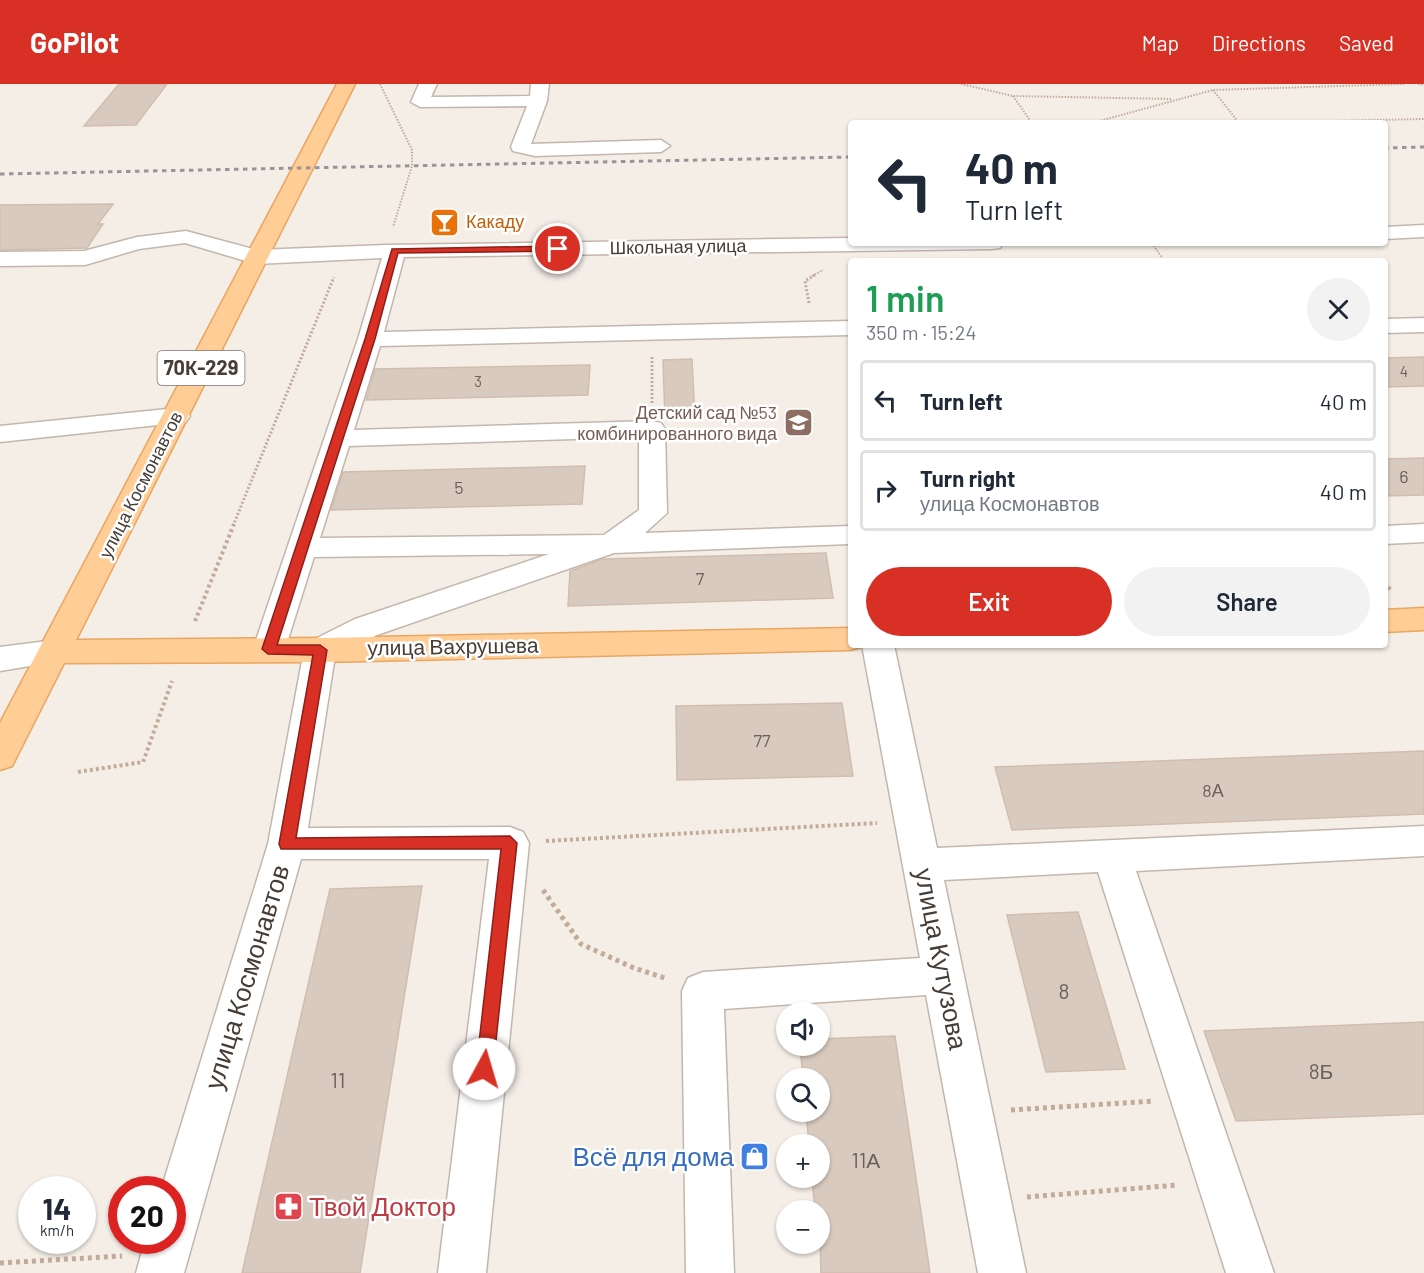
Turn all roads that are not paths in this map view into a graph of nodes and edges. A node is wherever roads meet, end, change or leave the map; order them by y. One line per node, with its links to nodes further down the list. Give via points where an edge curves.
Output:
1 (346, 84): 11 (main road, улица Космонавтов / 70К-229)
2 (428, 84): 5 (street, via 420,102)
3 (475, 84): 5 (street)
4 (539, 92): 5 (street); 6 (street, via 519,147 535,150)
5 (471, 102)
6 (661, 146)
7 (1424, 231): 8 (street)
8 (1388, 233)
9 (848, 245): 10 (street, Школьная улица)
10 (390, 251): 11 (street, Школьная улица); 16 (street)
11 (256, 256): 12 (street, Школьная улица, via 186,237 137,243 85,258); 17 (main road, улица Космонавтов / 70К-229)
12 (0, 259)
13 (1424, 324): 14 (street)
14 (1388, 326)
15 (848, 328): 16 (street)
16 (370, 339): 19 (street)
17 (177, 416): 18 (street); 31 (main road, улица Космонавтов / 70К-229)
18 (0, 434)
19 (338, 438): 23 (street, via 652,429 653,513); 24 (street)
20 (1424, 534): 22 (street)
21 (848, 535): 23 (street)
22 (1388, 535)
23 (611, 544): 24 (street); 30 (street, via 366,627)
24 (302, 548): 29 (street)
25 (1424, 619): 26 (main road)
26 (1388, 621)
27 (848, 639): 30 (main road, улица Вахрушева)
28 (879, 648): 37 (street, улица Кутузова)
29 (268, 649): 30 (main road, улица Вахрушева); 31 (main road, улица Вахрушева)
30 (320, 650): 35 (street, улица Космонавтов)
31 (55, 652): 32 (street); 33 (main road, улица Космонавтов / 70К-229)
32 (0, 659)
33 (0, 756)
34 (1424, 842): 36 (street)
35 (287, 844): 39 (street, улица Космонавтов); 40 (street, via 510,843)
36 (1112, 856): 37 (street); 43 (street)
37 (922, 865): 38 (street, улица Кутузова)
38 (944, 975): 41 (street, via 703,991); 42 (street, улица Кутузова)
39 (186, 1185)
40 (462, 1273)
41 (710, 1273)
42 (1002, 1273)
43 (1250, 1273)

